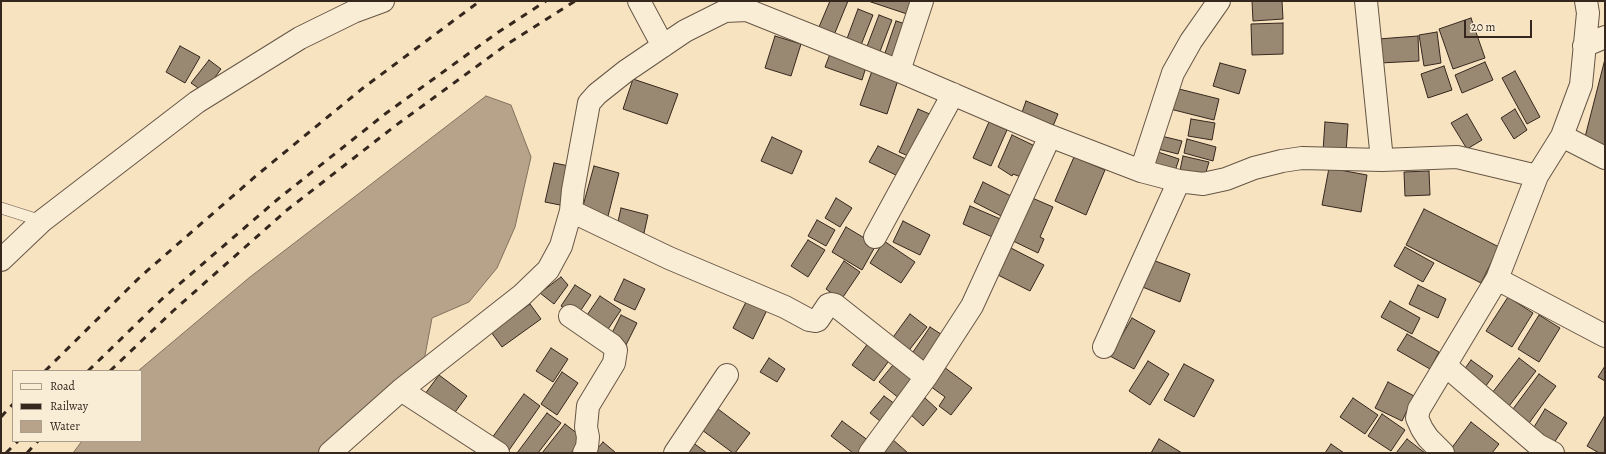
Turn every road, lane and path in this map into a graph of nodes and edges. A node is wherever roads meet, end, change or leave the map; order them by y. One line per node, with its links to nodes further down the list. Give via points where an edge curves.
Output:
1 (383, 1): 21 (street, via 300,38 197,102)
2 (639, 1): 8 (street)
3 (922, 1): 10 (street)
4 (1219, 1): 16 (street, via 1191,41 1173,73)
5 (1366, 1): 15 (street)
6 (1586, 1): 9 (street, via 1588,13)
7 (1605, 37): 9 (street)
8 (663, 46): 10 (street, via 684,31 725,11 747,10); 20 (street, via 626,71 588,103 573,190)
9 (1584, 46): 13 (street, via 1581,84)
10 (899, 71): 11 (street)
11 (953, 94): 12 (street); 22 (street)
12 (1050, 136): 16 (street); 30 (street, via 972,306)
13 (1562, 136): 14 (street); 17 (street)
14 (1605, 158)
15 (1382, 160): 17 (street, via 1457,157); 18 (street, via 1302,158 1275,162 1203,184)
16 (1141, 172): 18 (street)
17 (1537, 176): 24 (street)
18 (1179, 181): 27 (street)
19 (1, 208): 21 (lane)
20 (572, 211): 30 (street, via 669,258 785,307 809,320 818,320 828,305 835,305); 31 (street, via 561,246 548,270 522,295)
21 (42, 221): 23 (street)
22 (875, 237)
23 (1, 260)
24 (1497, 279): 26 (street); 28 (street)
25 (570, 316): 34 (street, via 616,350 614,362 588,406 588,437)
26 (1605, 336)
27 (1104, 348)
28 (1446, 366): 37 (street, via 1419,409 1417,418 1428,438); 38 (street, via 1538,446)
29 (728, 375): 35 (street)
30 (926, 377): 36 (street)
31 (401, 390): 32 (street); 33 (street)
32 (330, 453)
33 (498, 453)
34 (584, 453)
35 (675, 453)
36 (870, 453)
37 (1443, 453)
38 (1552, 453)

